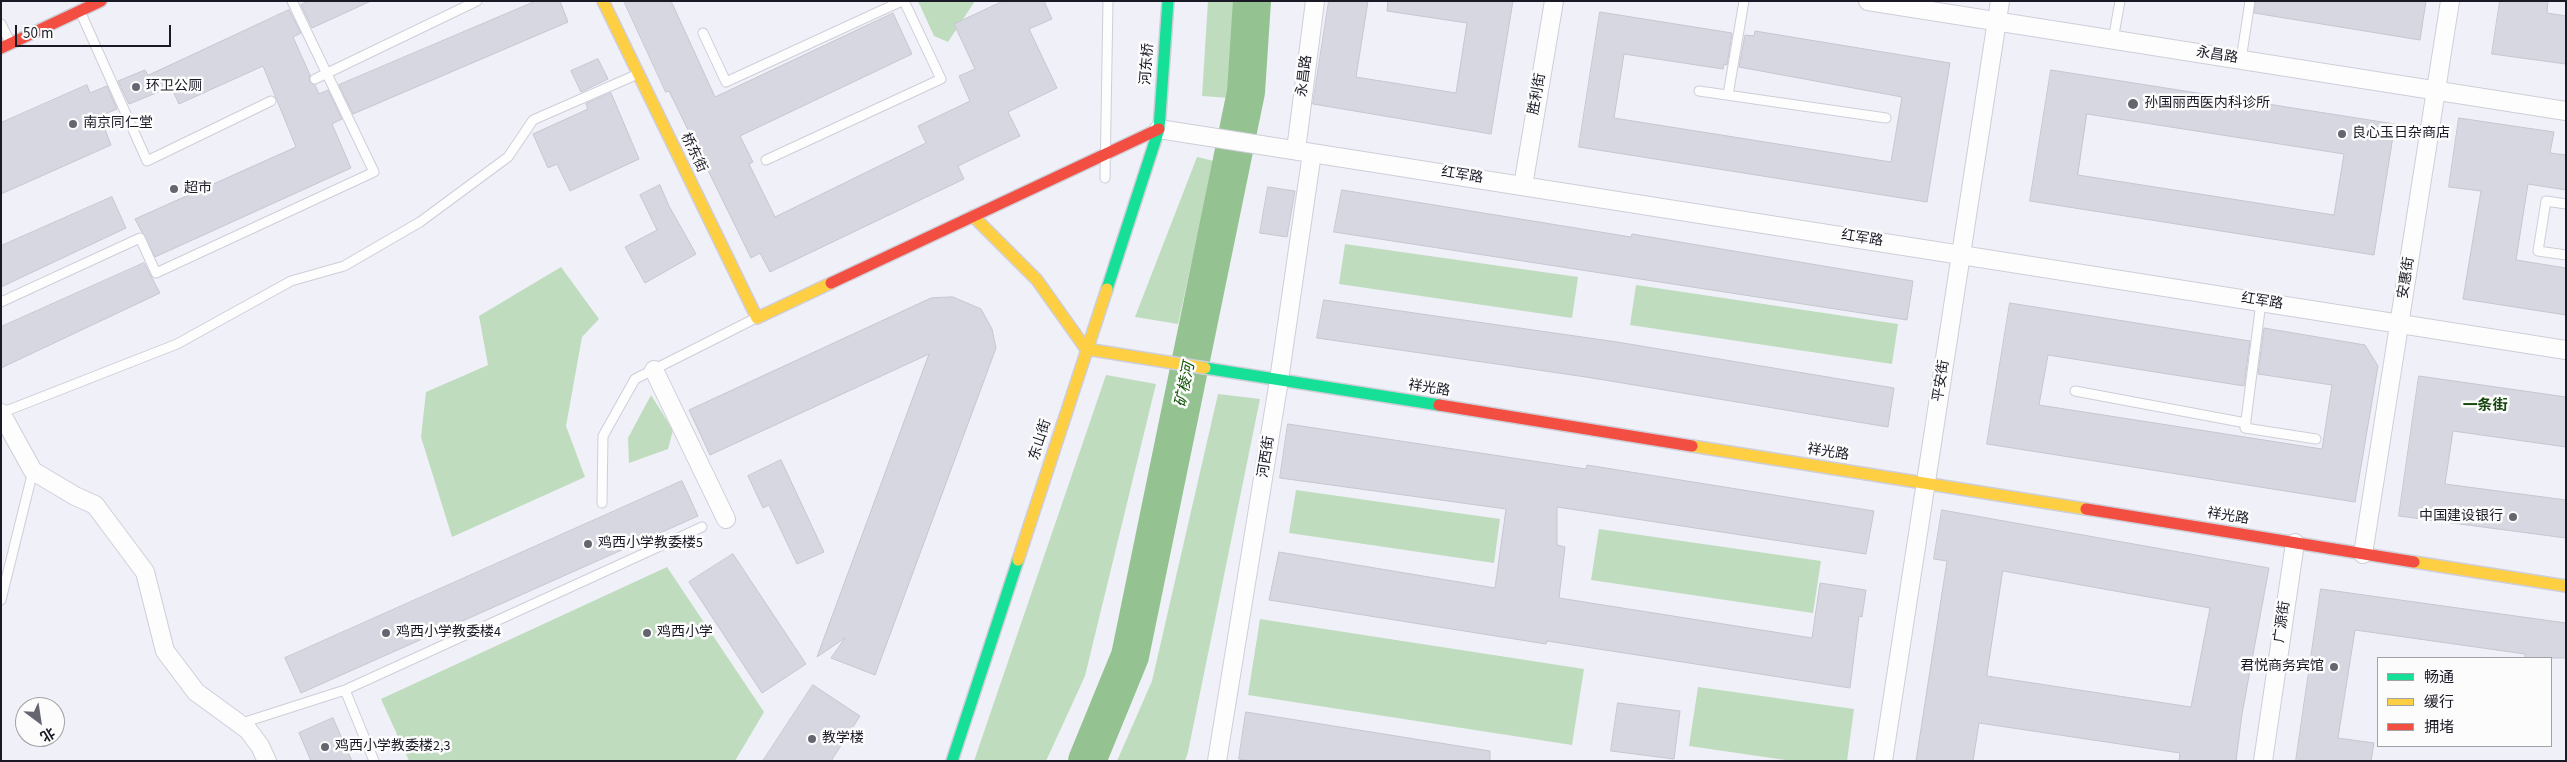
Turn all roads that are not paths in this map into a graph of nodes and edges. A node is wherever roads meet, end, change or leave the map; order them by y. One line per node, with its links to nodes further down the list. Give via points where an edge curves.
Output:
1 (101, 1): 16 (street)
2 (292, 1): 23 (lane)
3 (477, 1): 23 (lane)
4 (603, 1): 24 (street, 桥东街)
5 (903, 1): 19 (lane, via 726,82); 35 (lane, via 942,79)
6 (1108, 1): 34 (lane)
7 (1168, 1): 32 (street, 河东桥)
8 (1315, 1): 33 (street, 永昌路)
9 (1554, 1): 37 (street, 胜利街)
10 (1744, 1): 28 (lane)
11 (1868, 1): 17 (street, 永昌路)
12 (2000, 1): 17 (street, 平安街)
13 (2120, 1): 20 (lane)
14 (2250, 1): 22 (lane)
15 (2450, 1): 27 (street, 安惠街)
16 (73, 12): 21 (street); 29 (lane, via 147,161)
17 (1997, 22): 20 (street, 永昌路); 40 (street, 平安街)
18 (1, 24): 21 (lane)
19 (703, 33)
20 (2113, 40): 22 (street, 永昌路)
21 (6, 46)
22 (2241, 60): 27 (street, 永昌路)
23 (326, 73): 25 (lane); 42 (lane, via 374,172 156,273 140,238)
24 (638, 74): 44 (street, 桥东街); 51 (lane, via 533,120 508,157 420,222 344,266 291,282 177,344)
25 (315, 79)
26 (1699, 91): 28 (lane)
27 (2436, 91): 30 (street, 永昌路); 45 (street, 安惠街)
28 (1728, 95): 31 (lane)
29 (271, 101)
30 (2566, 111)
31 (1886, 118)
32 (1159, 129): 33 (street, 红军路); 34 (street); 46 (street, 东山街)
33 (1306, 152): 37 (street, 红军路); 49 (street, 河西街)
34 (1105, 154): 36 (lane); 39 (street)
35 (766, 160)
36 (1104, 178)
37 (1523, 186): 40 (street, 红军路)
38 (2566, 204): 41 (lane, via 2546,201 2538,251)
39 (973, 216): 44 (street); 46 (street, via 1037,280)
40 (1961, 255): 43 (street, 红军路); 55 (street, 平安街)
41 (2566, 255)
42 (1, 302)
43 (2261, 302): 45 (street, 红军路); 52 (lane)
44 (757, 318): 48 (lane)
45 (2400, 324): 47 (street, 红军路); 60 (street, 安惠街)
46 (1086, 349): 49 (street, 祥光路); 67 (street, 东山街)
47 (2566, 350)
48 (654, 370): 56 (lane, via 635,379 603,436); 57 (street)
49 (1279, 380): 55 (street, 祥光路); 68 (street, 河西街)
50 (2074, 391): 52 (lane)
51 (1, 413): 54 (street)
52 (2246, 423): 53 (lane, via 2245,428)
53 (2316, 439)
54 (33, 471): 62 (lane); 64 (street, via 95,504 145,572 165,650 196,692)
55 (1926, 484): 59 (street, 祥光路); 69 (street, 平安街)
56 (602, 503)
57 (726, 519)
58 (702, 527): 63 (lane)
59 (2295, 543): 60 (street, 祥光路); 70 (street, 广源街)
60 (2364, 554): 61 (street, 祥光路)
61 (2566, 586)
62 (1, 600)
63 (345, 690): 64 (lane); 66 (lane)
64 (239, 724): 65 (street, via 248,730)
65 (267, 761)
66 (374, 761)
67 (952, 761)
68 (1217, 761)
69 (1884, 761)
70 (2263, 761)

